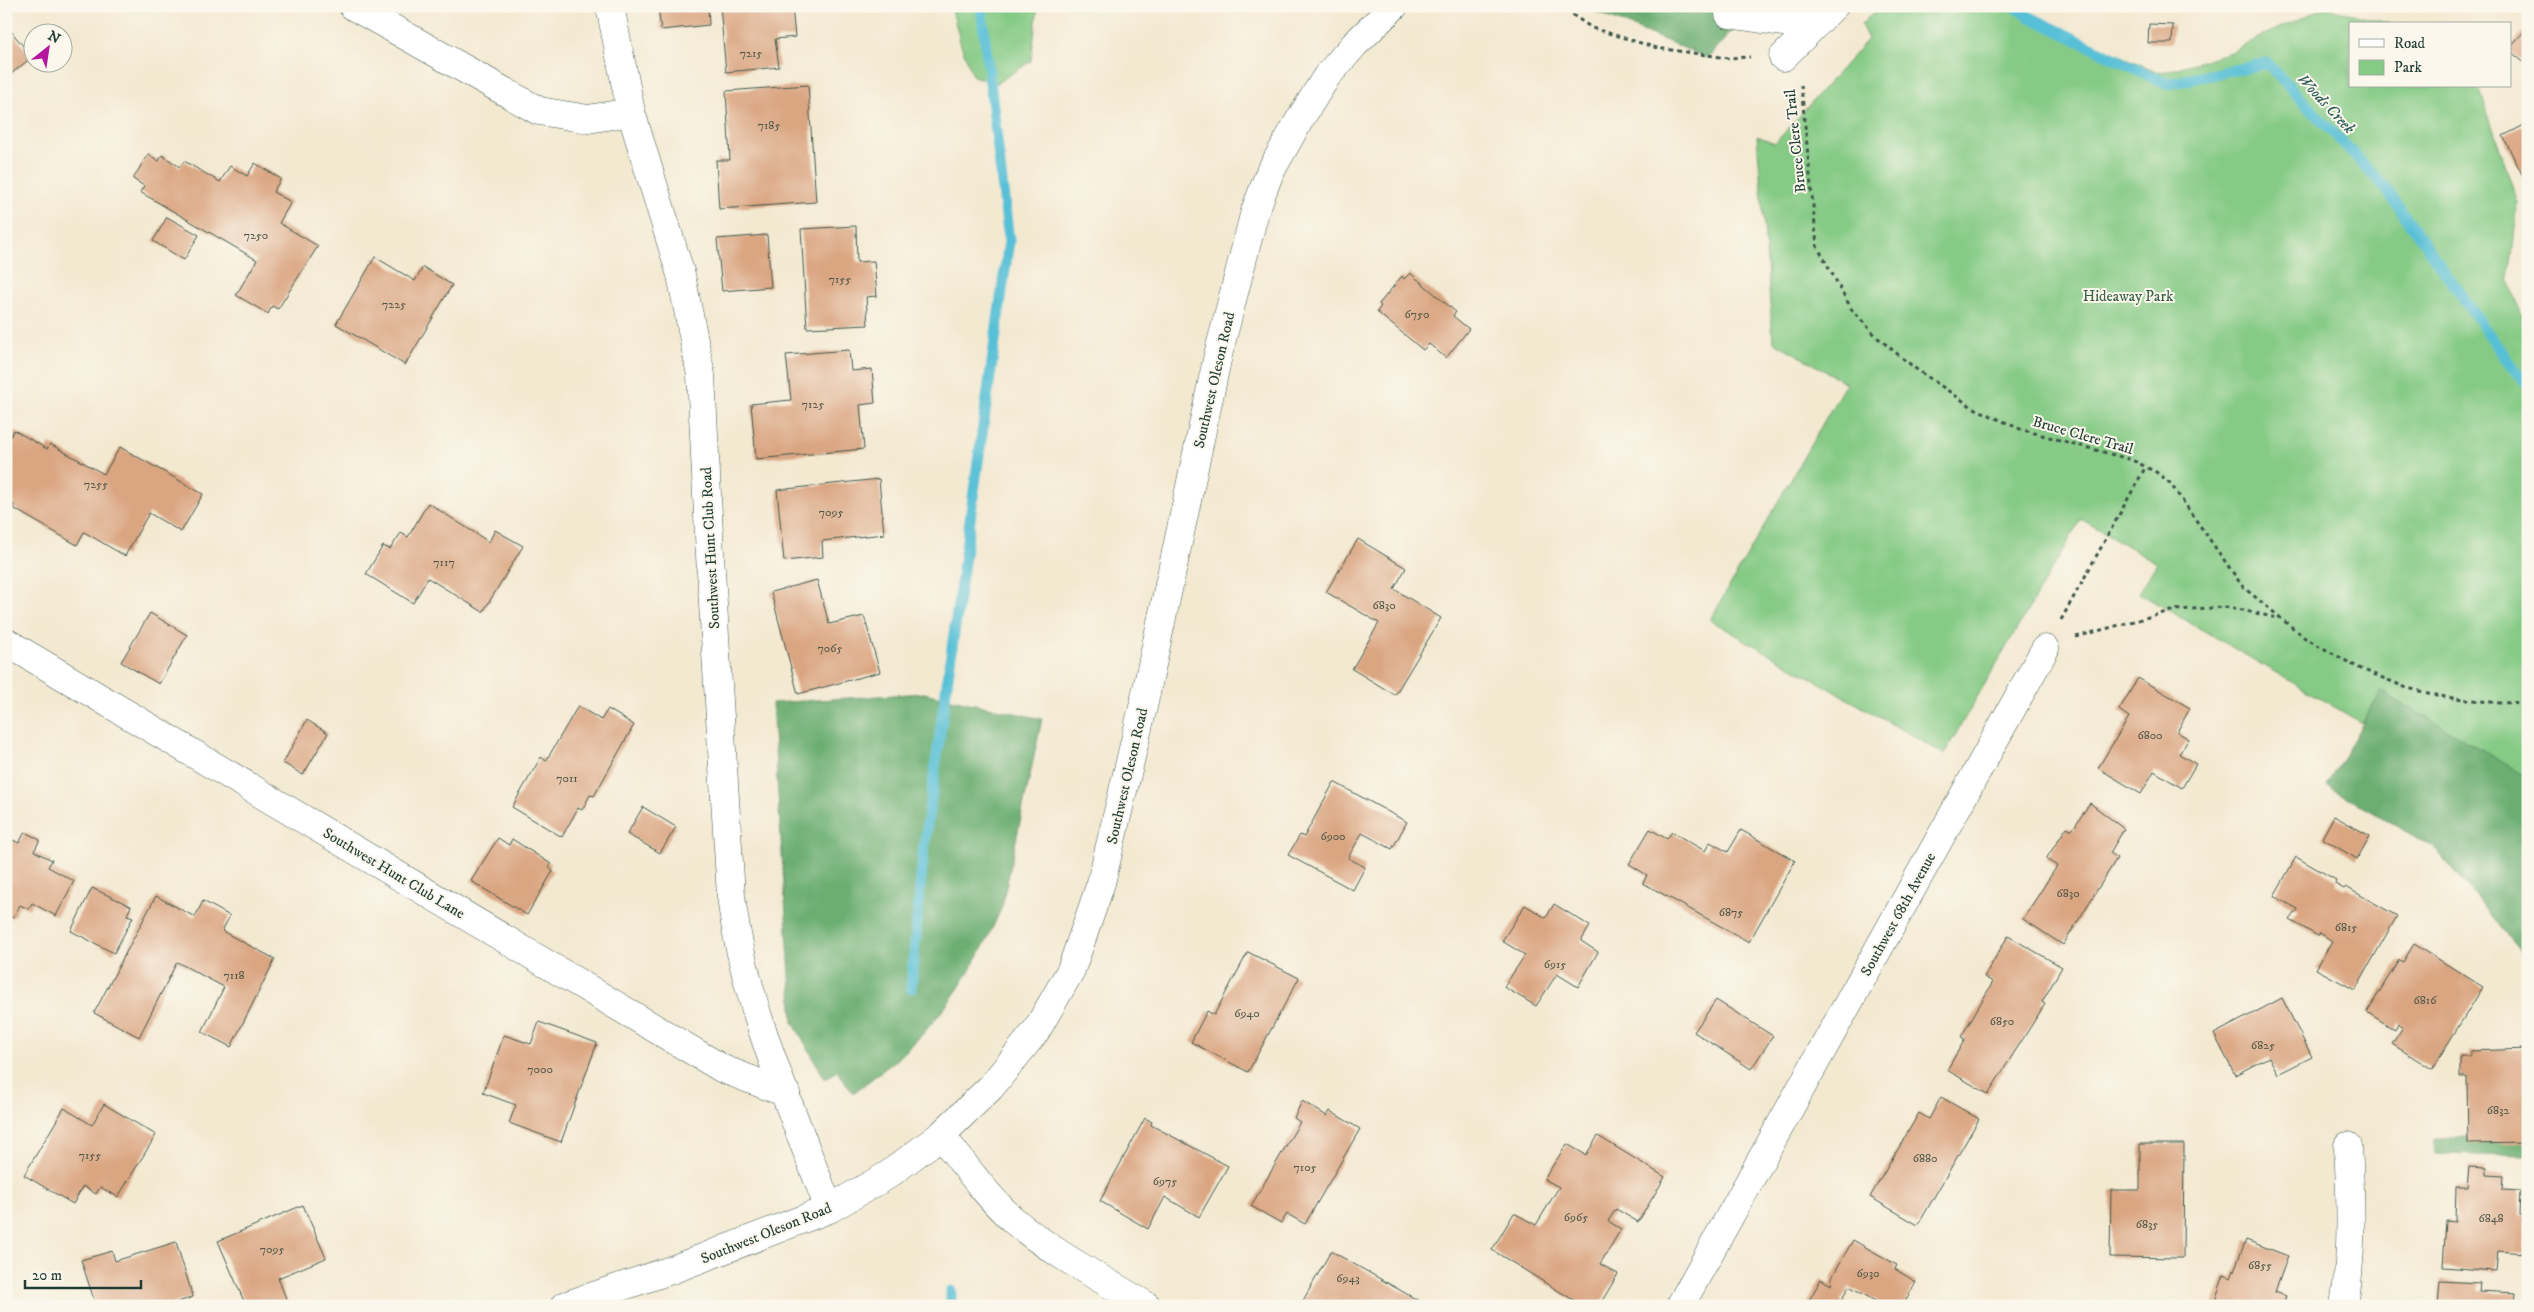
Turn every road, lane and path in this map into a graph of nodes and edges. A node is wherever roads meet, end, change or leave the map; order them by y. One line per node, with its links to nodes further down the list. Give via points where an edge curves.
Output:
1 (353, 6): 8 (street, via 539,111 588,119)
2 (610, 6): 8 (street, Southwest Hunt Club Road)
3 (1394, 6): 15 (street, Southwest Oleson Road, via 1327,76 1270,172 1256,211 1218,355 1143,707 1101,883 1071,970 1036,1030 990,1087)
4 (1559, 6): 7 (path, via 1592,28 1658,48 1728,58)
5 (1729, 14): 6 (street, via 1796,24)
6 (1825, 15): 7 (street)
7 (1783, 57): 9 (path, Bruce Clere Trail, via 1800,70 1817,246 1852,310 1878,338 1916,369 1972,406 2020,429)
8 (631, 112): 14 (street, Southwest Hunt Club Road, via 681,275 702,375 731,896 735,929 754,1003)
9 (2146, 466): 10 (path, Bruce Clere Trail, via 2170,483 2243,586); 12 (path)
10 (2278, 618): 12 (path, via 2229,607 2174,610 2089,633); 13 (path, Bruce Clere Trail, via 2305,638 2359,668 2408,688 2445,697 2500,703)
11 (6, 642): 14 (street, Southwest Hunt Club Lane, via 723,1069)
12 (2045, 649): 20 (street, Southwest 68th Avenue)
13 (2528, 702)
14 (786, 1093): 17 (street, Southwest Hunt Club Road)
15 (941, 1134): 17 (street, Southwest Oleson Road, via 888,1175); 19 (street, via 984,1190 1013,1219 1048,1245)
16 (2348, 1146): 21 (street, via 2352,1215 2350,1271)
17 (830, 1209): 18 (street, Southwest Oleson Road, via 674,1269)
18 (564, 1306)
19 (1147, 1306)
20 (1680, 1306)
21 (2344, 1306)

